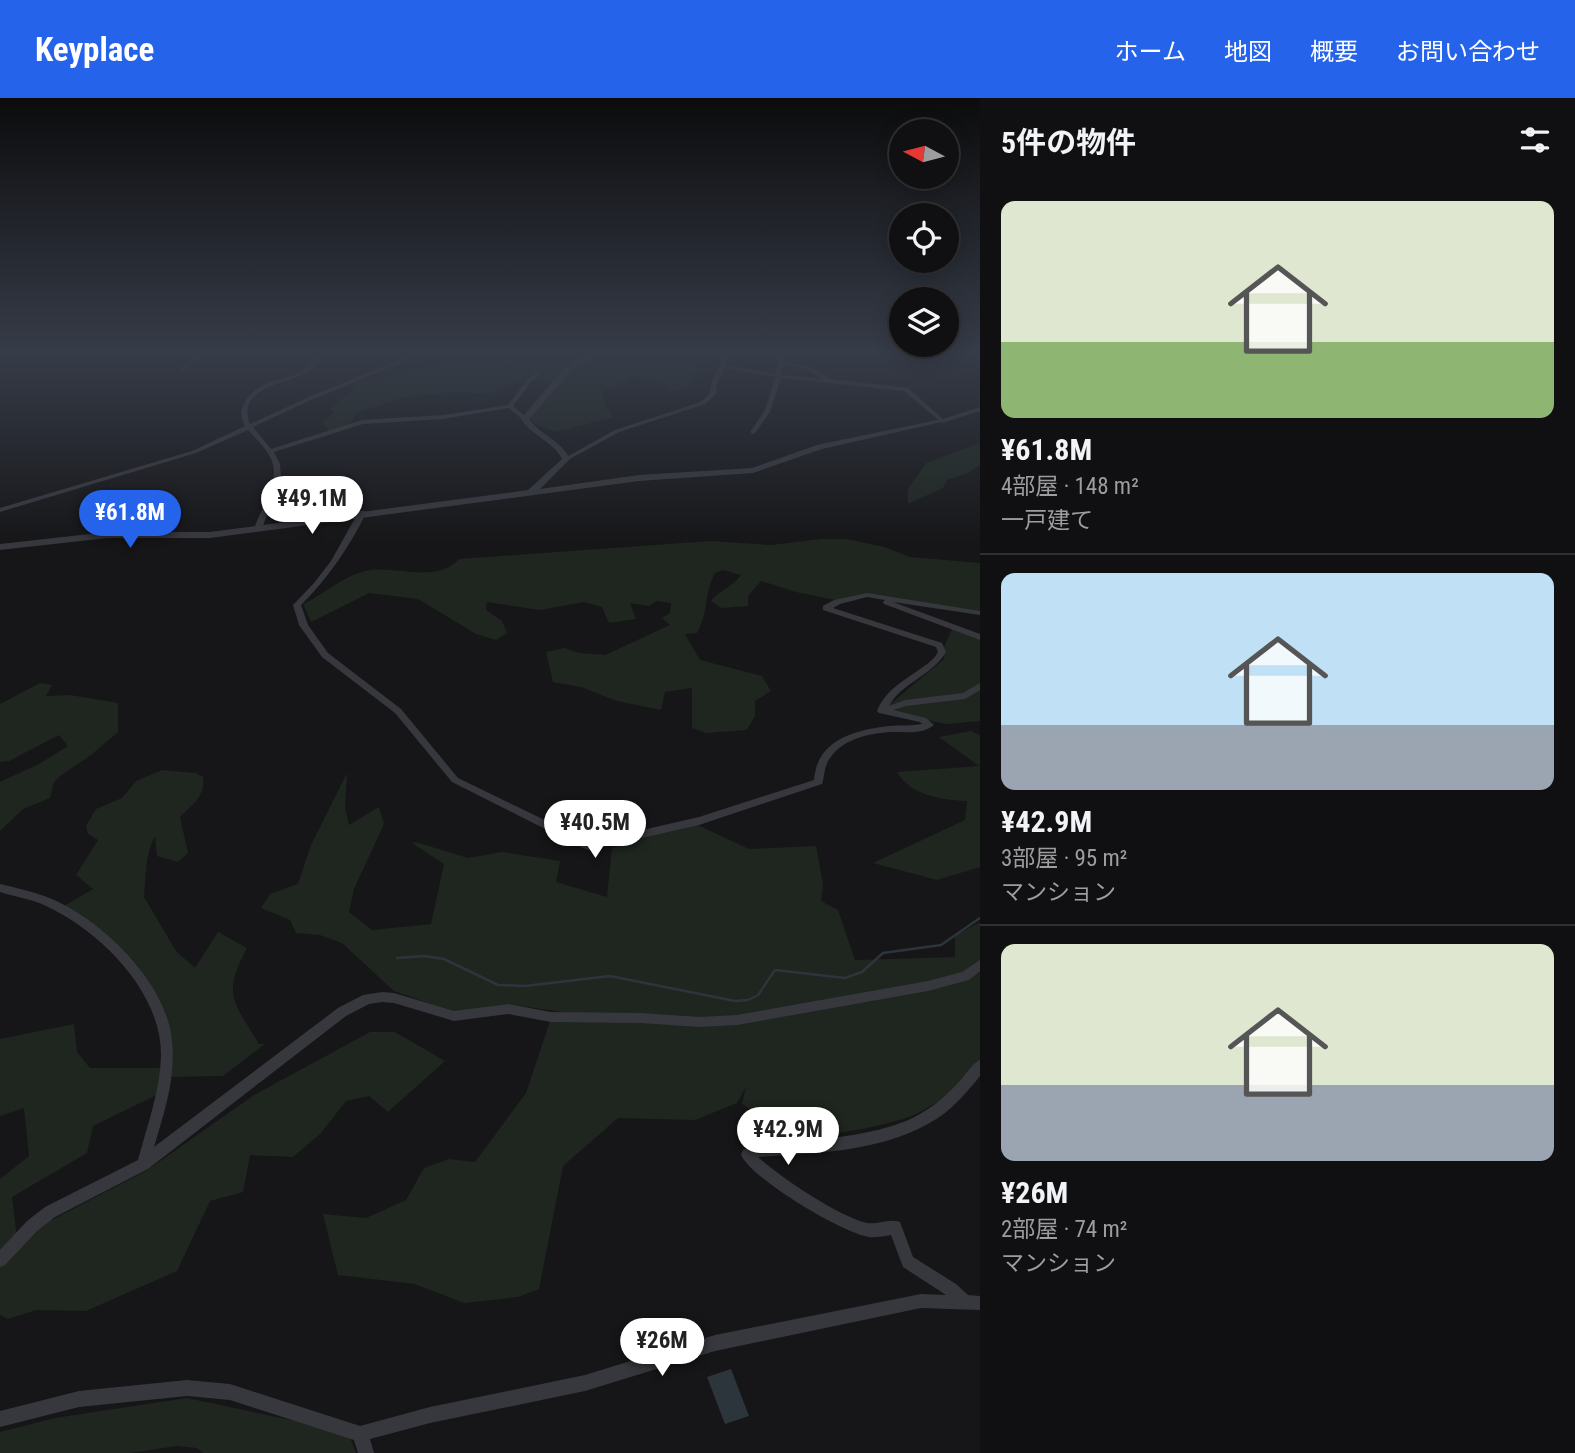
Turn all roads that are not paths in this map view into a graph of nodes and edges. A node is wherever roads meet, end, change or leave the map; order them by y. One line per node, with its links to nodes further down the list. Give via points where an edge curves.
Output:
1 (244, 417): 10 (street)
2 (267, 417): 10 (street)
3 (439, 417): 12 (street, via 362,422)
4 (659, 417): 13 (street, via 617,431)
5 (764, 417): 11 (street)
6 (938, 417): 9 (street)
7 (954, 417): 9 (street)
8 (525, 419): 13 (street, via 562,448)
9 (942, 421): 14 (street, via 820,447 753,470 669,474)
10 (248, 425): 12 (street); 15 (street, via 172,460)
11 (754, 432)
12 (270, 451): 17 (street, via 279,476)
13 (566, 459): 14 (street)
14 (531, 491): 16 (street)
15 (0, 510)
16 (362, 513): 17 (street); 23 (street, via 332,566 297,605 316,645 398,711 455,780 589,846 699,821 800,790 819,782 818,770 826,755 850,737 929,725)
17 (258, 529): 18 (street, via 210,535 108,535)
18 (0, 547)
19 (867, 595): 20 (street); 21 (street); 23 (street, via 826,608 922,637 939,645 942,652 903,685)
20 (980, 613)
21 (980, 637)
22 (980, 686): 23 (street, via 965,696 905,703)
23 (882, 711)
24 (0, 888): 27 (street, via 50,902 77,917 133,971 156,1005 166,1040 163,1092)
25 (980, 965): 27 (street, via 965,976 928,986 724,1020 551,1017 508,1009 454,1016 394,998 368,999 342,1012)
26 (980, 1066): 29 (street, via 961,1090 926,1118 876,1135 757,1150 748,1155 771,1177 834,1215 867,1230 895,1227 908,1262)
27 (143, 1164): 28 (street, via 50,1212)
28 (0, 1260)
29 (962, 1301): 30 (street); 32 (street, via 921,1301 715,1343 586,1383)
30 (980, 1303)
31 (0, 1419): 32 (street, via 79,1399 187,1388 230,1392)
32 (360, 1434): 33 (street)
33 (366, 1453)

